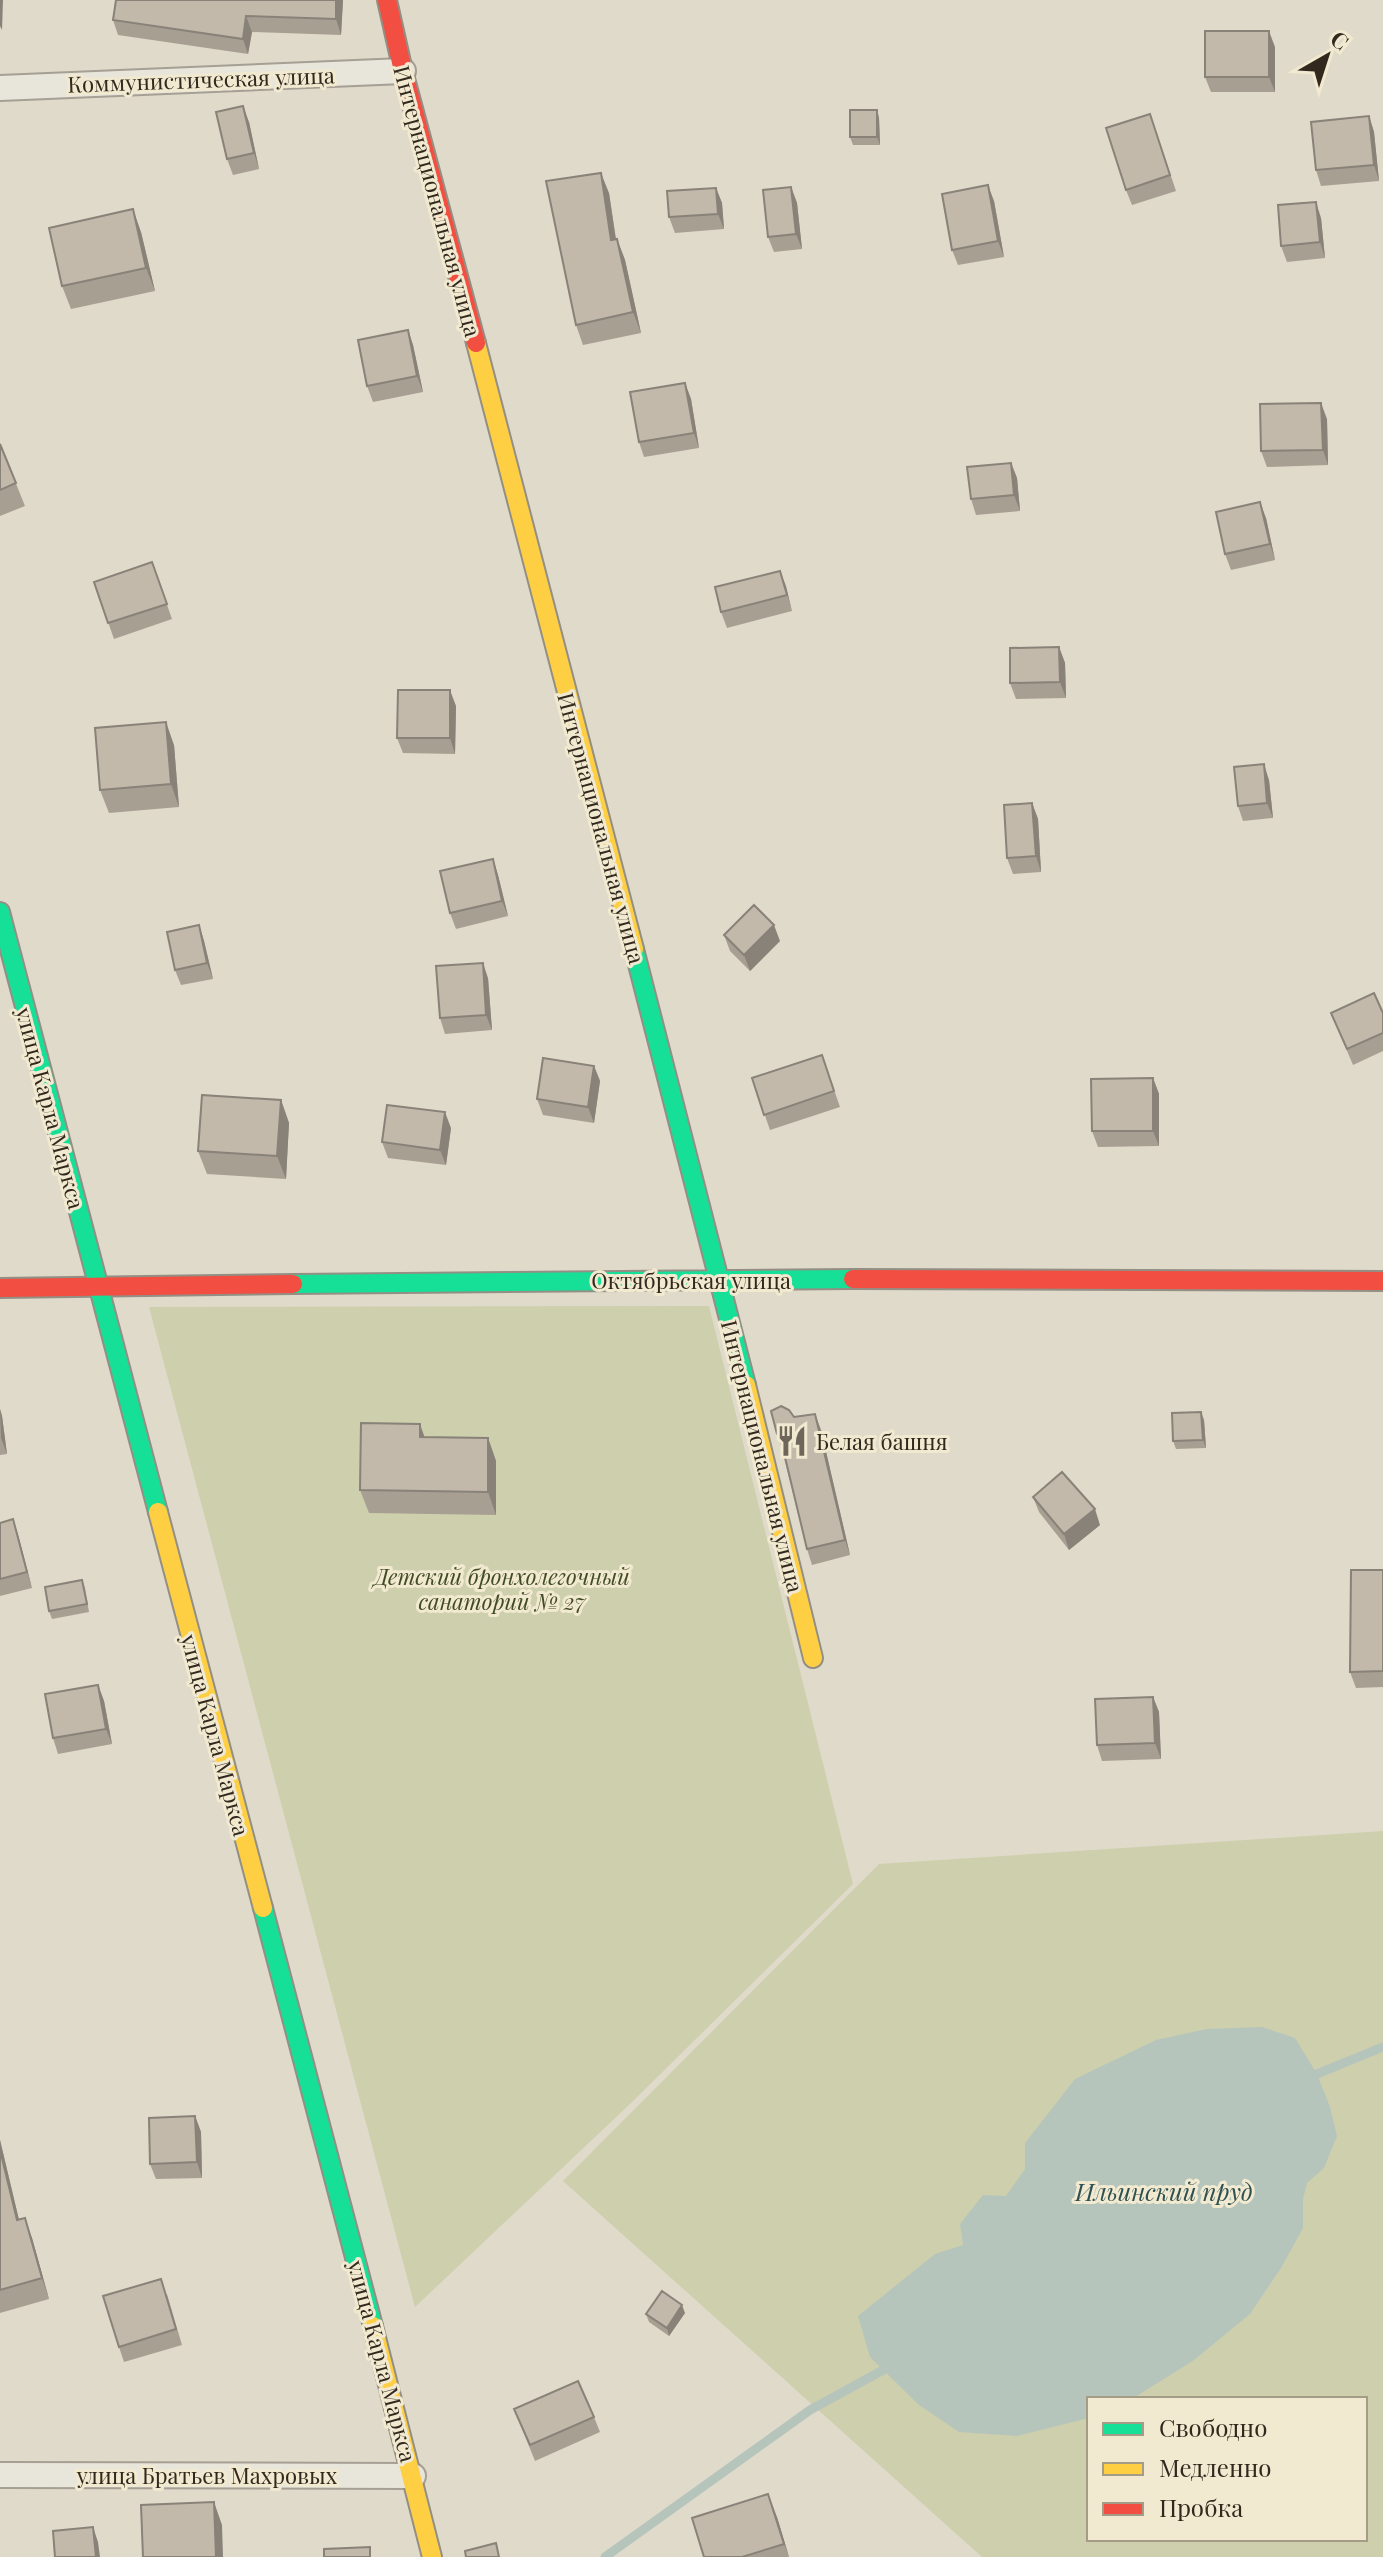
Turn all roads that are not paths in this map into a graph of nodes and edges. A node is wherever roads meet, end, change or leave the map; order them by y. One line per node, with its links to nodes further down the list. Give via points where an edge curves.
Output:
1 (387, 0): 2 (street, Интернациональная улица)
2 (403, 71): 3 (street, Коммунистическая улица); 5 (street, Интернациональная улица)
3 (0, 88)
4 (0, 912): 7 (street, улица Карла Маркса)
5 (720, 1279): 6 (street, Октябрьская улица); 7 (street, Октябрьская улица); 9 (street, Интернациональная улица)
6 (1383, 1281)
7 (97, 1287): 8 (street, Октябрьская улица); 11 (street, улица Карла Маркса)
8 (0, 1288)
9 (813, 1658)
10 (0, 2475): 11 (street, улица Братьев Махровых)
11 (413, 2476): 12 (street, улица Карла Маркса)
12 (432, 2557)

